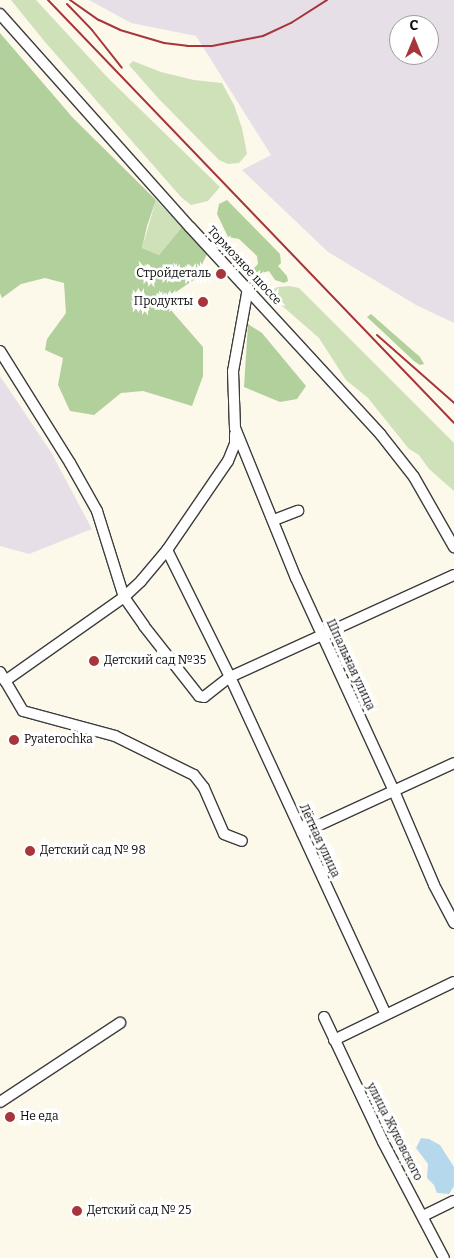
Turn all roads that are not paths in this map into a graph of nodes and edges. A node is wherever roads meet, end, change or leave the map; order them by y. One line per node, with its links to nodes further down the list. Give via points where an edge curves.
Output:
1 (0, 14): 2 (street, Тормозное шоссе)
2 (248, 288): 4 (street, Шпальная улица, via 233,371); 7 (street, Тормозное шоссе, via 398,455 429,501)
3 (0, 351): 10 (street, via 97,511)
4 (235, 428): 6 (street, Шпальная улица); 8 (street, via 235,444 228,461)
5 (298, 511): 6 (street)
6 (274, 520): 11 (street, Шпальная улица)
7 (454, 547)
8 (167, 550): 10 (street); 13 (street, Лётная улица)
9 (454, 575): 11 (street)
10 (124, 597): 12 (street); 13 (street, via 199,696 204,697)
11 (323, 636): 13 (street); 15 (street, Шпальная улица)
12 (2, 677): 17 (street, via 23,711 115,736 194,776 204,788 224,834)
13 (230, 677): 16 (street, Лётная улица)
14 (454, 763): 15 (street)
15 (394, 791): 16 (street); 18 (street, Шпальная улица, via 434,886)
16 (302, 833): 20 (street, Лётная улица)
17 (242, 841)
18 (454, 924)
19 (454, 982): 20 (street)
20 (386, 1014): 23 (street)
21 (324, 1017): 23 (street, улица Жуковского)
22 (120, 1024): 24 (street)
23 (334, 1040): 26 (street, улица Жуковского)
24 (0, 1102)
25 (454, 1201): 26 (street)
26 (423, 1216): 27 (street, улица Жуковского)
27 (444, 1258)

